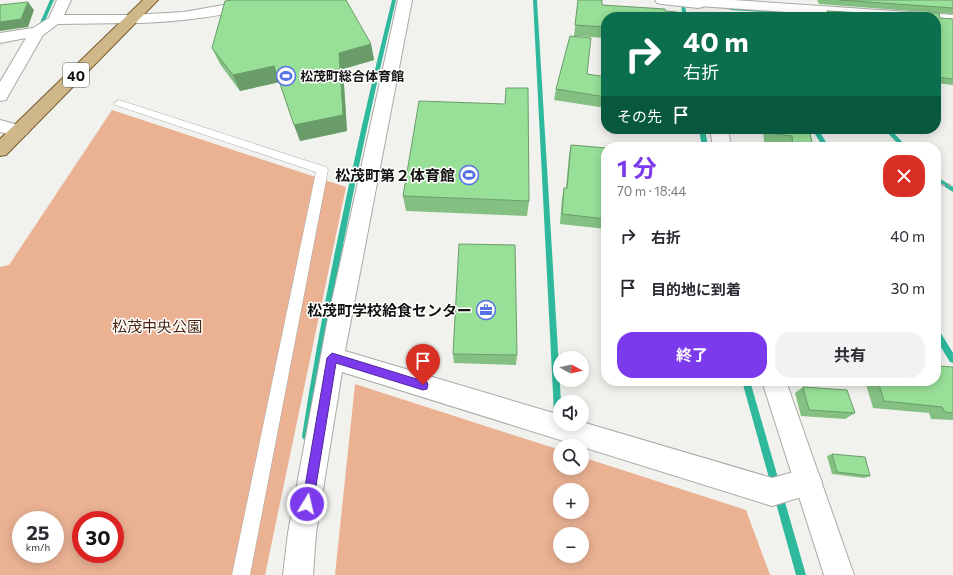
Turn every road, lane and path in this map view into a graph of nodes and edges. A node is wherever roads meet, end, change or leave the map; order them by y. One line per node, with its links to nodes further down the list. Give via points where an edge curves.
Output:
1 (64, 0): 13 (street)
2 (151, 0): 11 (main road, 40)
3 (271, 0): 11 (street, via 209,13)
4 (405, 0): 25 (street)
5 (662, 0): 7 (street)
6 (846, 6): 7 (street); 9 (street)
7 (699, 7): 8 (street)
8 (720, 12)
9 (890, 12)
10 (941, 18): 12 (street)
11 (131, 19): 13 (street); 21 (main road, 40)
12 (953, 19)
13 (55, 20): 16 (street)
14 (941, 29): 15 (street)
15 (953, 30)
16 (37, 32): 17 (street); 18 (street)
17 (0, 38)
18 (0, 96)
19 (119, 103): 28 (lane, via 322,170)
20 (0, 126): 21 (street)
21 (20, 131): 22 (main road, 40)
22 (0, 150)
23 (941, 185): 24 (path)
24 (953, 185)
25 (332, 358): 27 (street, via 772,492); 29 (street, via 302,533)
26 (776, 386): 27 (street)
27 (808, 482): 30 (street)
28 (241, 575)
29 (298, 575)
30 (839, 575)

